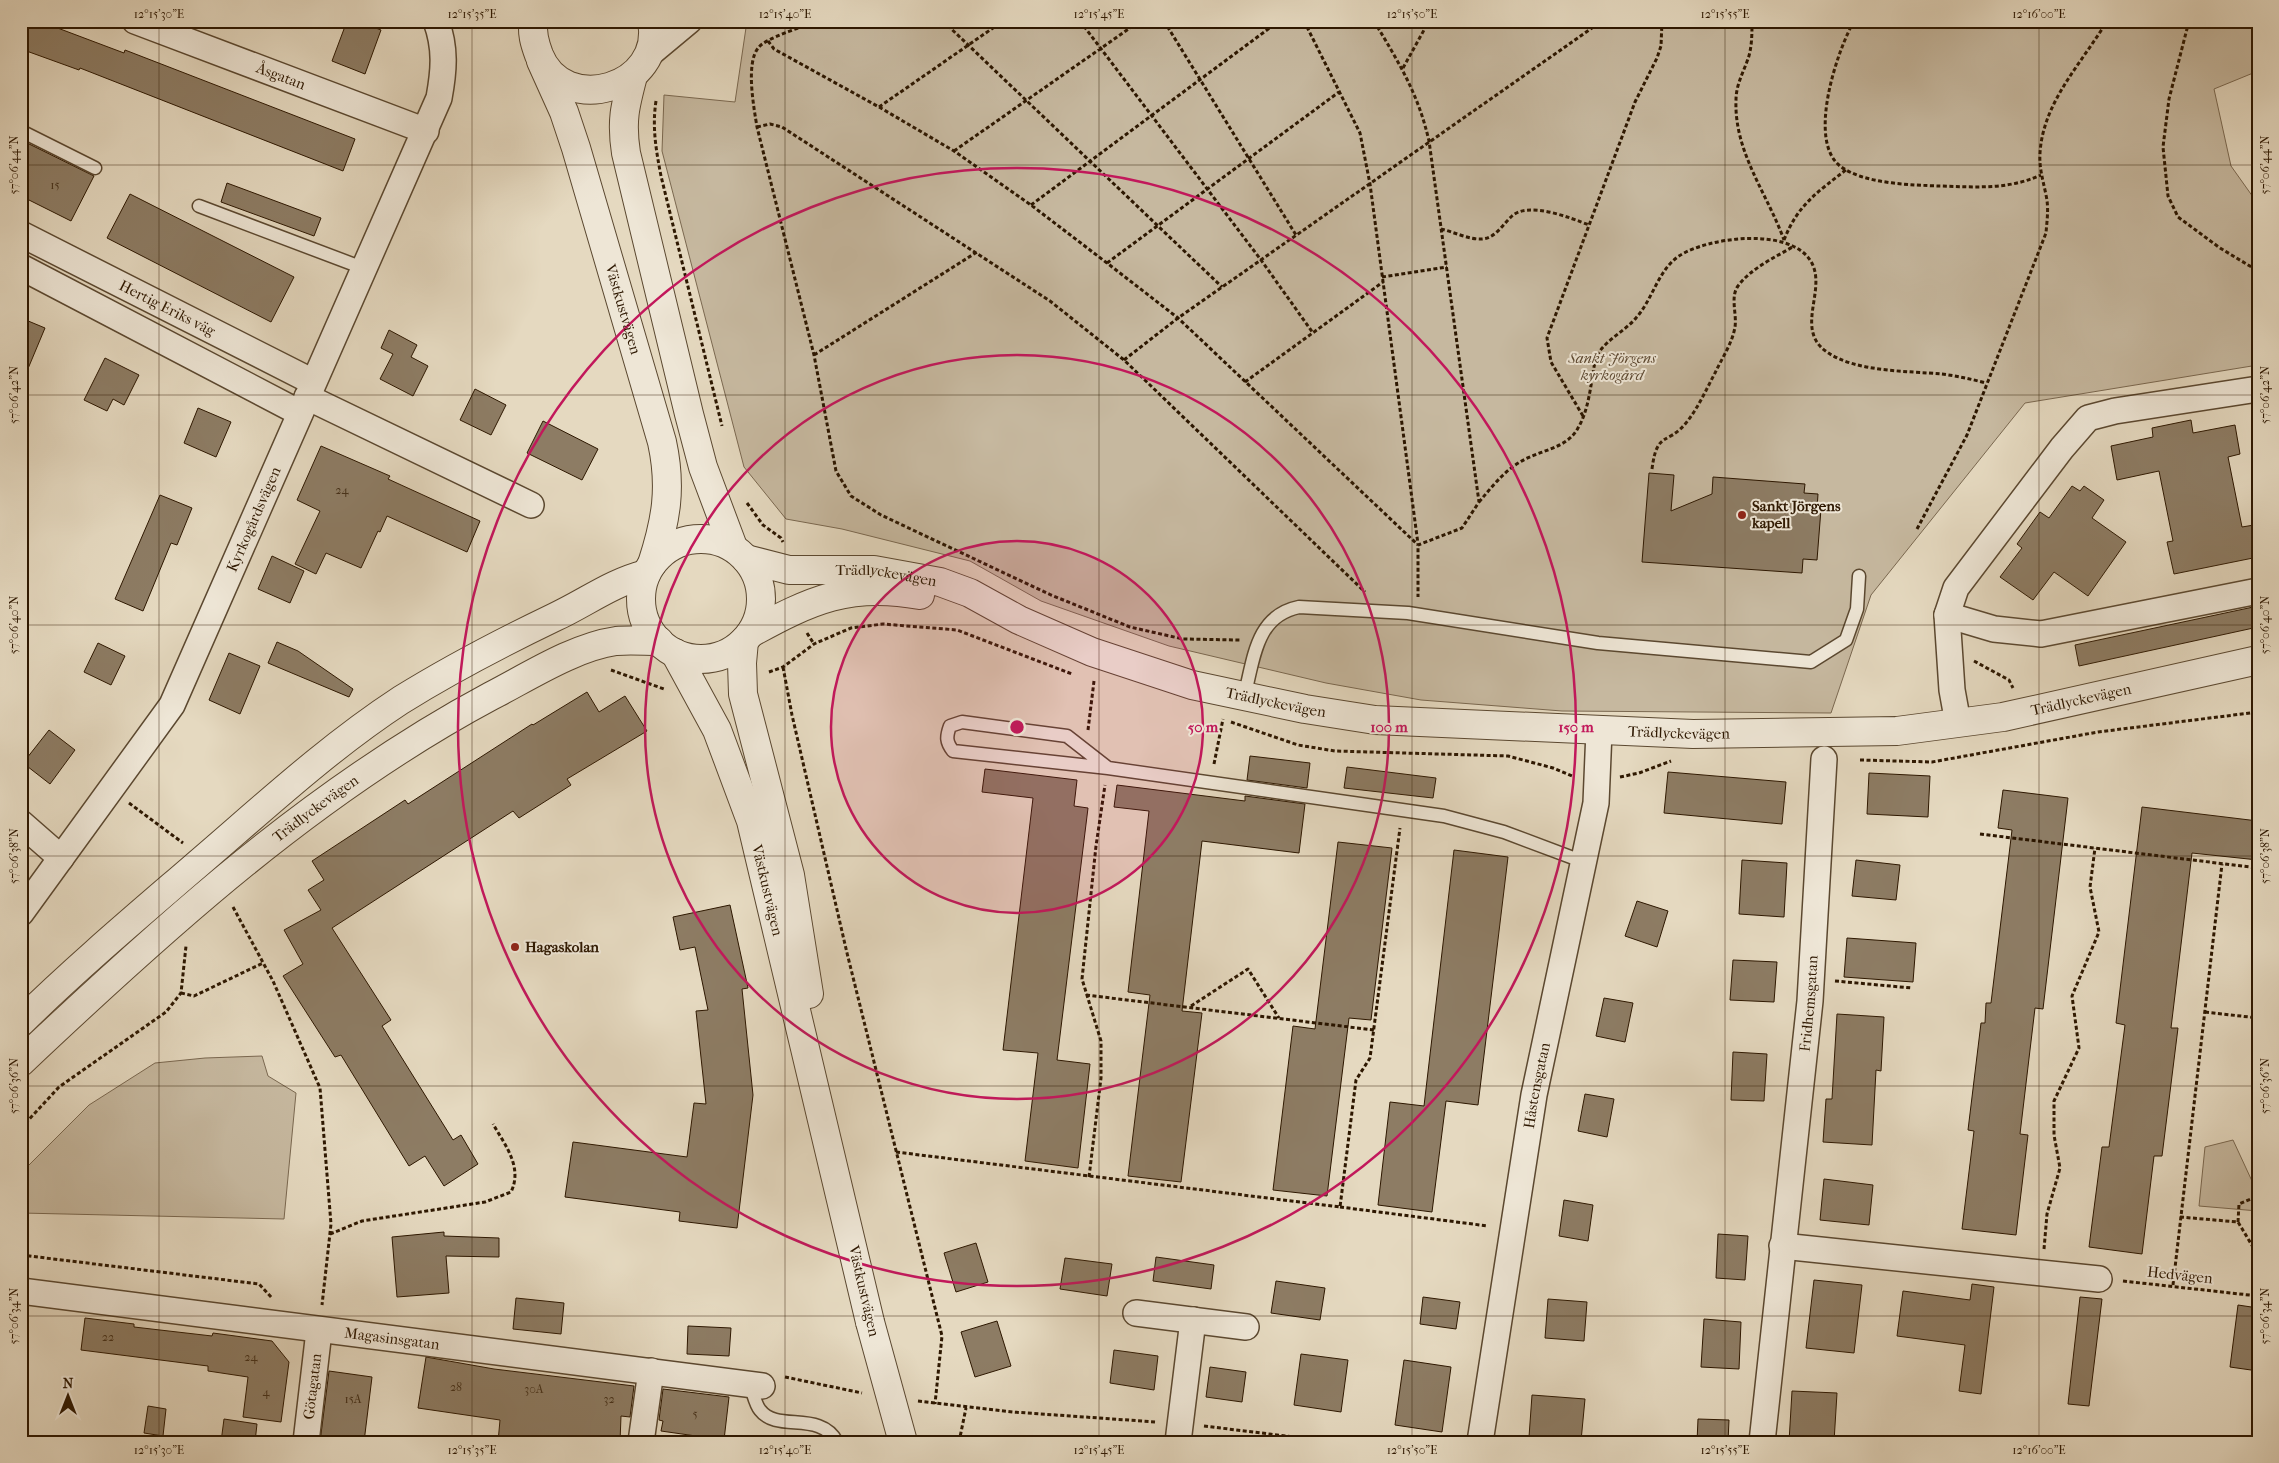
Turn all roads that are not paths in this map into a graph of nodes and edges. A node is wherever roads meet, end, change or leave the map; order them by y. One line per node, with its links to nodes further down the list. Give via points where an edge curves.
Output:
1 (135, 21): 9 (street, Åsgatan)
2 (436, 21): 9 (street, Kyrkogårdsvägen, via 444,46 444,71 439,98)
3 (534, 21): 6 (street, Västkustvägen, via 534,44)
4 (652, 21): 7 (street, via 653,36)
5 (689, 21): 7 (street)
6 (542, 61): 7 (street, via 552,75 567,85 584,90 618,85); 19 (street, Västkustvägen, via 576,148 662,442 668,488 661,535)
7 (640, 66): 18 (street, via 624,105 626,154 703,467)
8 (21, 131): 10 (lane)
9 (426, 131): 14 (street, Kyrkogårdsvägen)
10 (95, 168)
11 (198, 206): 14 (lane)
12 (21, 234): 16 (street, Hertig Eriks väg)
13 (21, 267): 16 (street, Hertig Eriks väg)
14 (363, 268): 16 (street, Kyrkogårdsvägen)
15 (2258, 389): 22 (street, via 2088,418 1956,588)
16 (307, 397): 17 (street, Hertig Eriks väg); 33 (street, Kyrkogårdsvägen, via 172,704)
17 (531, 505)
18 (739, 553): 19 (street, via 708,539 695,539 670,547); 23 (street, Trädlyckevägen, via 789,570 874,570 940,582 970,593); 24 (street, via 757,575 761,595 759,614)
19 (649, 569): 25 (street, via 642,586 642,610 648,626); 36 (street, Trädlyckevägen, via 503,642 377,717 306,771 86,960)
20 (1858, 576): 27 (lane, via 1857,609 1846,640 1811,662 1598,643 1418,614 1299,607 1284,610 1273,617 1258,644)
21 (2258, 591): 22 (street, via 2041,634 1994,629)
22 (1946, 614): 28 (street)
23 (1019, 620): 24 (street, Trädlyckevägen, via 931,598 885,591 837,594 793,610); 27 (street, Trädlyckevägen, via 1112,660)
24 (748, 637): 25 (street, via 724,654 712,658 687,657); 38 (street, Västkustvägen, via 742,663 743,694 790,874)
25 (667, 647): 37 (street, Trädlyckevägen, via 615,642 582,651 444,721 396,751 270,841 132,960); 38 (street, Västkustvägen, via 717,730 751,821)
26 (2258, 660): 28 (street, Trädlyckevägen, via 2020,714)
27 (1244, 698): 29 (street, Trädlyckevägen, via 1375,720)
28 (1958, 723): 29 (street, Trädlyckevägen, via 1897,731 1802,734)
29 (1599, 731): 34 (street, Håstensgatan, via 1596,803)
30 (1824, 759): 39 (street, Fridhemsgatan, via 1811,979)
31 (1108, 768): 31 (lane, via 1067,736 962,722 950,726 947,734 953,750); 34 (lane, via 1444,816 1504,832)
32 (21, 823): 33 (street)
33 (61, 858): 35 (street, Kyrkogårdsvägen)
34 (1584, 862): 53 (street, Håstensgatan, via 1534,1095)
35 (21, 913)
36 (21, 1022)
37 (21, 1062)
38 (828, 1140): 51 (street, Västkustvägen, bridge, via 870,1322)
39 (1782, 1246): 40 (street); 54 (street, Fridhemsgatan)
40 (2100, 1279)
41 (21, 1291): 45 (street, Magasinsgatan)
42 (1136, 1313): 43 (street)
43 (1193, 1320): 44 (street); 52 (street)
44 (1246, 1327)
45 (320, 1331): 46 (street, Magasinsgatan); 48 (street, Götagatan)
46 (651, 1371): 47 (street, Magasinsgatan); 49 (street)
47 (756, 1385): 50 (lane, via 760,1410 768,1418 820,1426 830,1430)
48 (306, 1442)
49 (641, 1442)
50 (837, 1442)
51 (903, 1442)
52 (1178, 1442)
53 (1480, 1442)
54 (1762, 1442)

